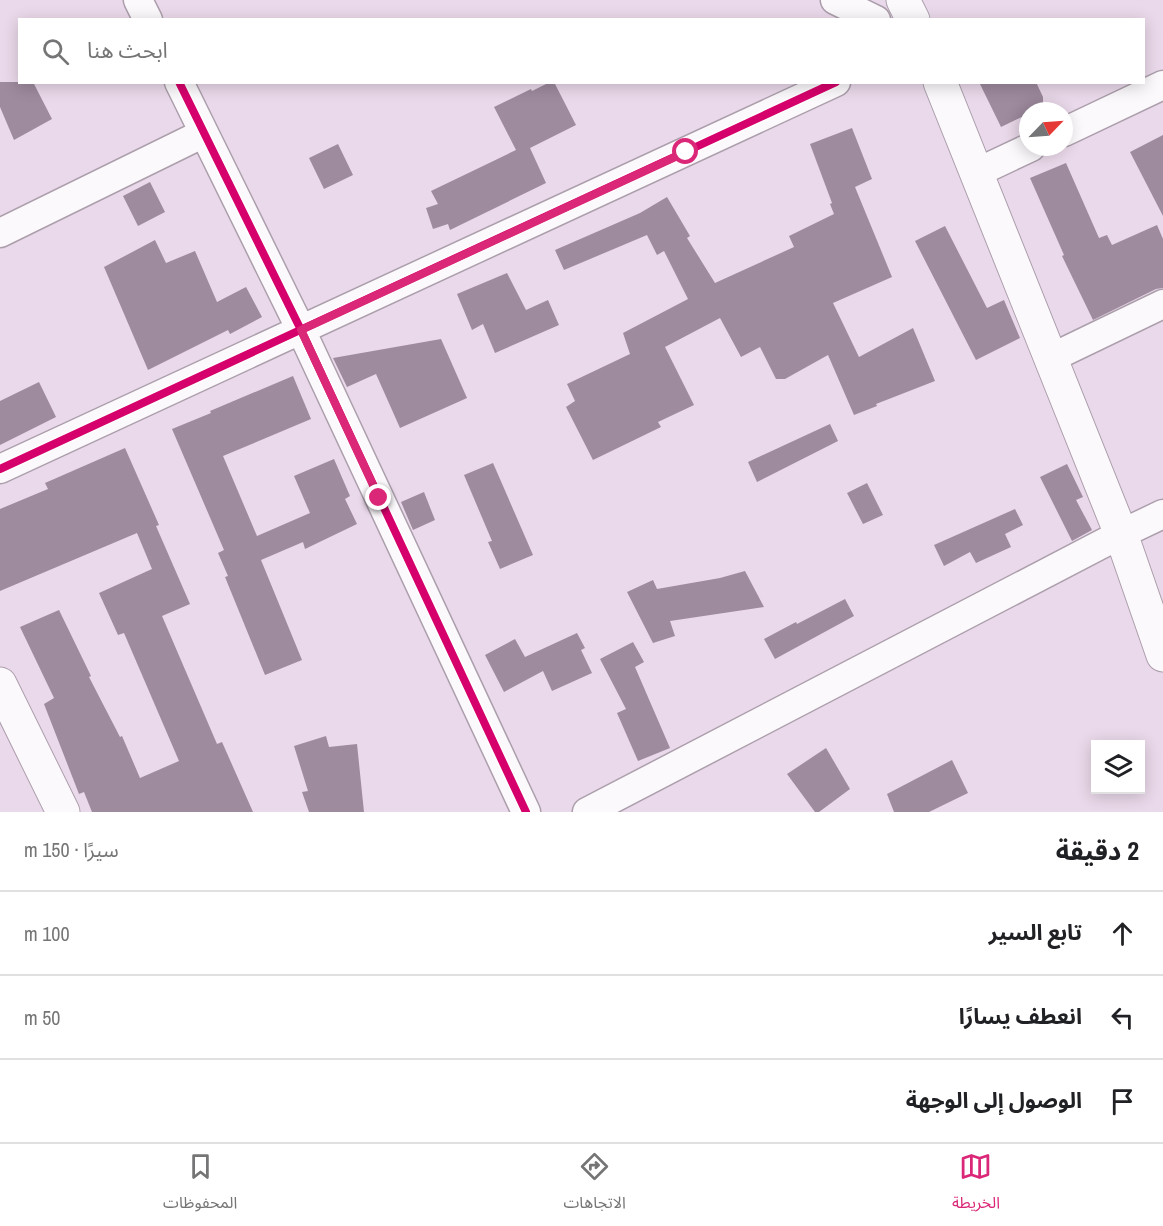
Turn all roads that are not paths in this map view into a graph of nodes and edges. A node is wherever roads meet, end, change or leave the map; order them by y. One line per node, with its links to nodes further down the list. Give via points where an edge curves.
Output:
1 (138, 0): 4 (street)
2 (835, 0): 5 (street)
3 (903, 0): 6 (street)
4 (147, 18)
5 (872, 18)
6 (912, 18)
7 (180, 84): 12 (street)
8 (832, 84): 17 (street)
9 (941, 84): 14 (street)
10 (1163, 85): 11 (street)
11 (1073, 128)
12 (204, 134): 15 (street); 17 (street)
13 (1019, 153): 14 (street)
14 (976, 173): 18 (street)
15 (0, 233)
16 (1163, 304): 18 (street)
17 (301, 330): 19 (street); 25 (street)
18 (1051, 358): 21 (street)
19 (0, 469)
20 (1163, 514): 21 (street)
21 (1121, 534): 22 (street); 26 (street)
22 (1163, 655)
23 (0, 684): 24 (street)
24 (63, 812)
25 (526, 812)
26 (587, 812)

